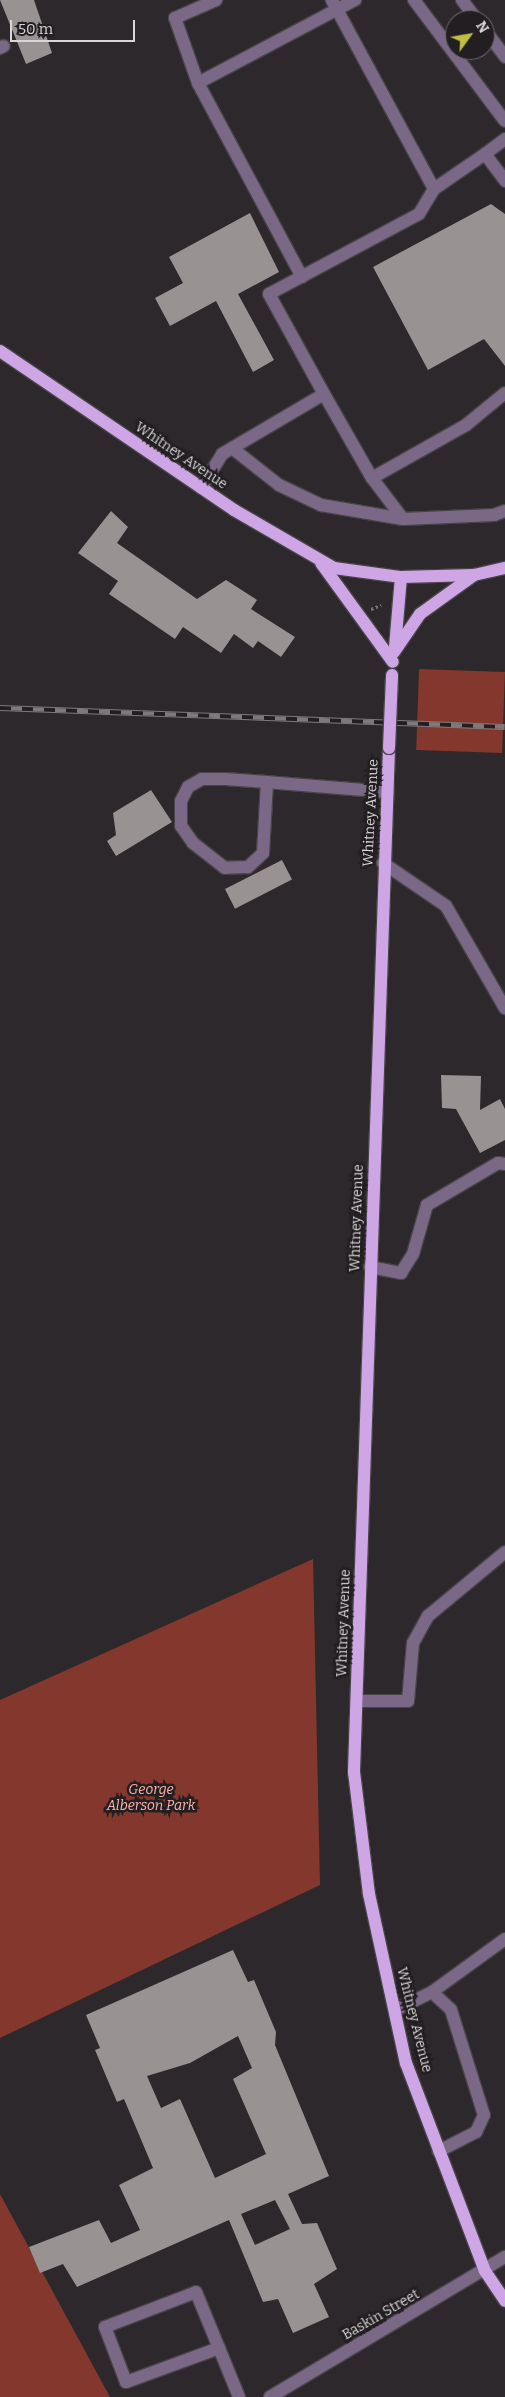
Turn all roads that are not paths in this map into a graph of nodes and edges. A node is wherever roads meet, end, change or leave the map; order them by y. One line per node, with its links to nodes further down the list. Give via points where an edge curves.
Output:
1 (216, 0): 8 (street, via 175,18)
2 (332, 0): 5 (street)
3 (355, 0): 5 (street)
4 (414, 0): 9 (street)
5 (338, 12): 8 (street); 13 (street)
6 (495, 44): 7 (street)
7 (505, 57)
8 (198, 83): 14 (street)
9 (505, 121)
10 (505, 139): 11 (street)
11 (485, 154): 12 (street); 13 (street)
12 (505, 181)
13 (434, 189): 14 (street, via 419,214)
14 (302, 277): 16 (street, via 269,294)
15 (0, 351): 20 (main road, Whitney Avenue)
16 (324, 394): 18 (street); 19 (street)
17 (504, 394): 19 (street, via 466,425)
18 (232, 448): 20 (street, via 222,454); 22 (street, via 278,485 321,505)
19 (372, 478): 22 (street)
20 (201, 488): 23 (main road, Whitney Avenue)
21 (505, 510): 22 (street, via 494,515)
22 (402, 519)
23 (316, 558): 26 (main road, Whitney Avenue, via 334,568); 27 (main road)
24 (505, 568): 25 (main road)
25 (474, 576): 26 (main road); 27 (main road, via 420,614)
26 (401, 577): 27 (main road, Whitney Avenue)
27 (393, 663): 29 (main road, Whitney Avenue, bridge)
28 (267, 782): 28 (street, via 202,779 184,794 182,826 193,843 225,868 248,867 263,853); 29 (street)
29 (388, 792): 30 (main road, Whitney Avenue)
30 (383, 864): 31 (street, via 446,906); 33 (main road, Whitney Avenue)
31 (505, 1008)
32 (505, 1164): 33 (street, via 498,1163 428,1205 412,1254 400,1273)
33 (370, 1267): 35 (main road, Whitney Avenue)
34 (505, 1552): 35 (street, via 428,1616 413,1643 412,1695 408,1701)
35 (357, 1701): 38 (main road, Whitney Avenue, via 354,1772 369,1894)
36 (505, 1939): 37 (street)
37 (432, 1992): 38 (street); 39 (street, via 451,2010 484,2115 476,2132)
38 (395, 2010): 39 (main road, Whitney Avenue, via 406,2064)
39 (439, 2151): 41 (main road, Whitney Avenue)
40 (505, 2257): 41 (street, Baskin Street)
41 (485, 2271): 42 (main road, Whitney Avenue); 45 (street, Baskin Street)
42 (505, 2301)
43 (219, 2348): 43 (street, via 196,2292 105,2327 126,2382); 44 (street)
44 (239, 2397)
45 (270, 2397)

